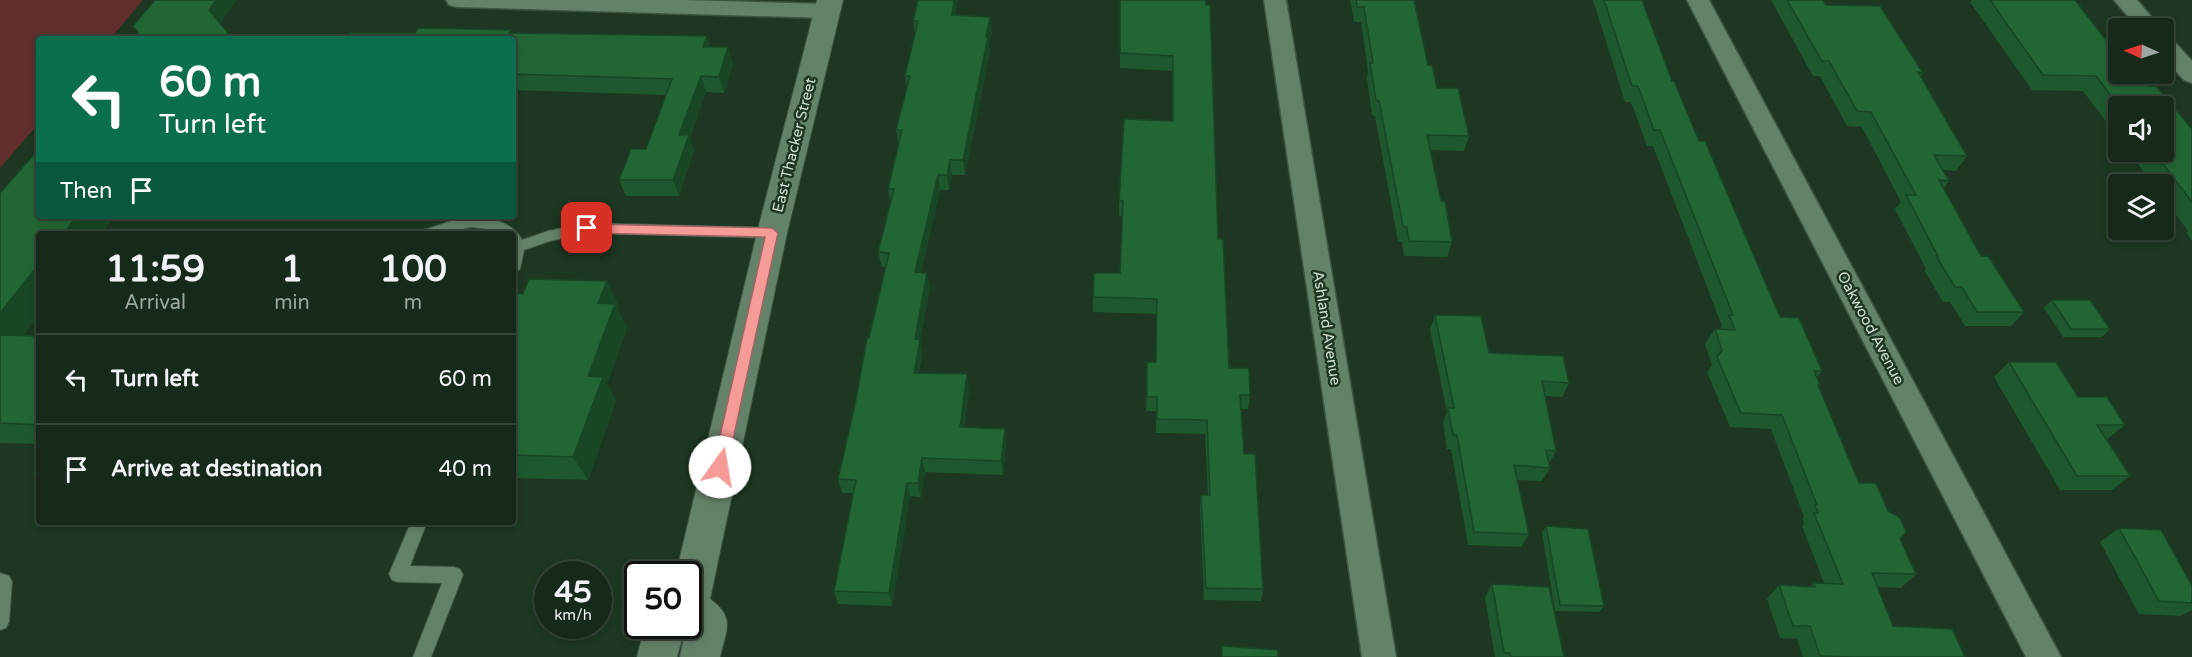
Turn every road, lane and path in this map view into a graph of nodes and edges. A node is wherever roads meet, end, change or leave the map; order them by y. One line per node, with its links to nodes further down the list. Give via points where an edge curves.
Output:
1 (457, 0): 5 (street)
2 (1275, 0): 22 (street, Ashland Avenue)
3 (1698, 0): 23 (street, Oakwood Avenue)
4 (2125, 0): 6 (street)
5 (828, 6): 11 (main road, East Thacker Street)
6 (2141, 18)
7 (2174, 55): 8 (street)
8 (2192, 75)
9 (436, 231): 10 (lane, via 469,222 487,222)
10 (506, 231)
11 (772, 233): 12 (lane, via 587,228); 14 (main road, East Thacker Street)
12 (516, 239)
13 (418, 525): 19 (lane, via 398,574 454,575)
14 (694, 561)
15 (0, 581): 17 (lane)
16 (702, 619): 21 (main road, via 708,621)
17 (0, 622)
18 (667, 639): 20 (main road, East Thacker Street)
19 (422, 657)
20 (657, 657)
21 (700, 657)
22 (1379, 657)
23 (2044, 657)

